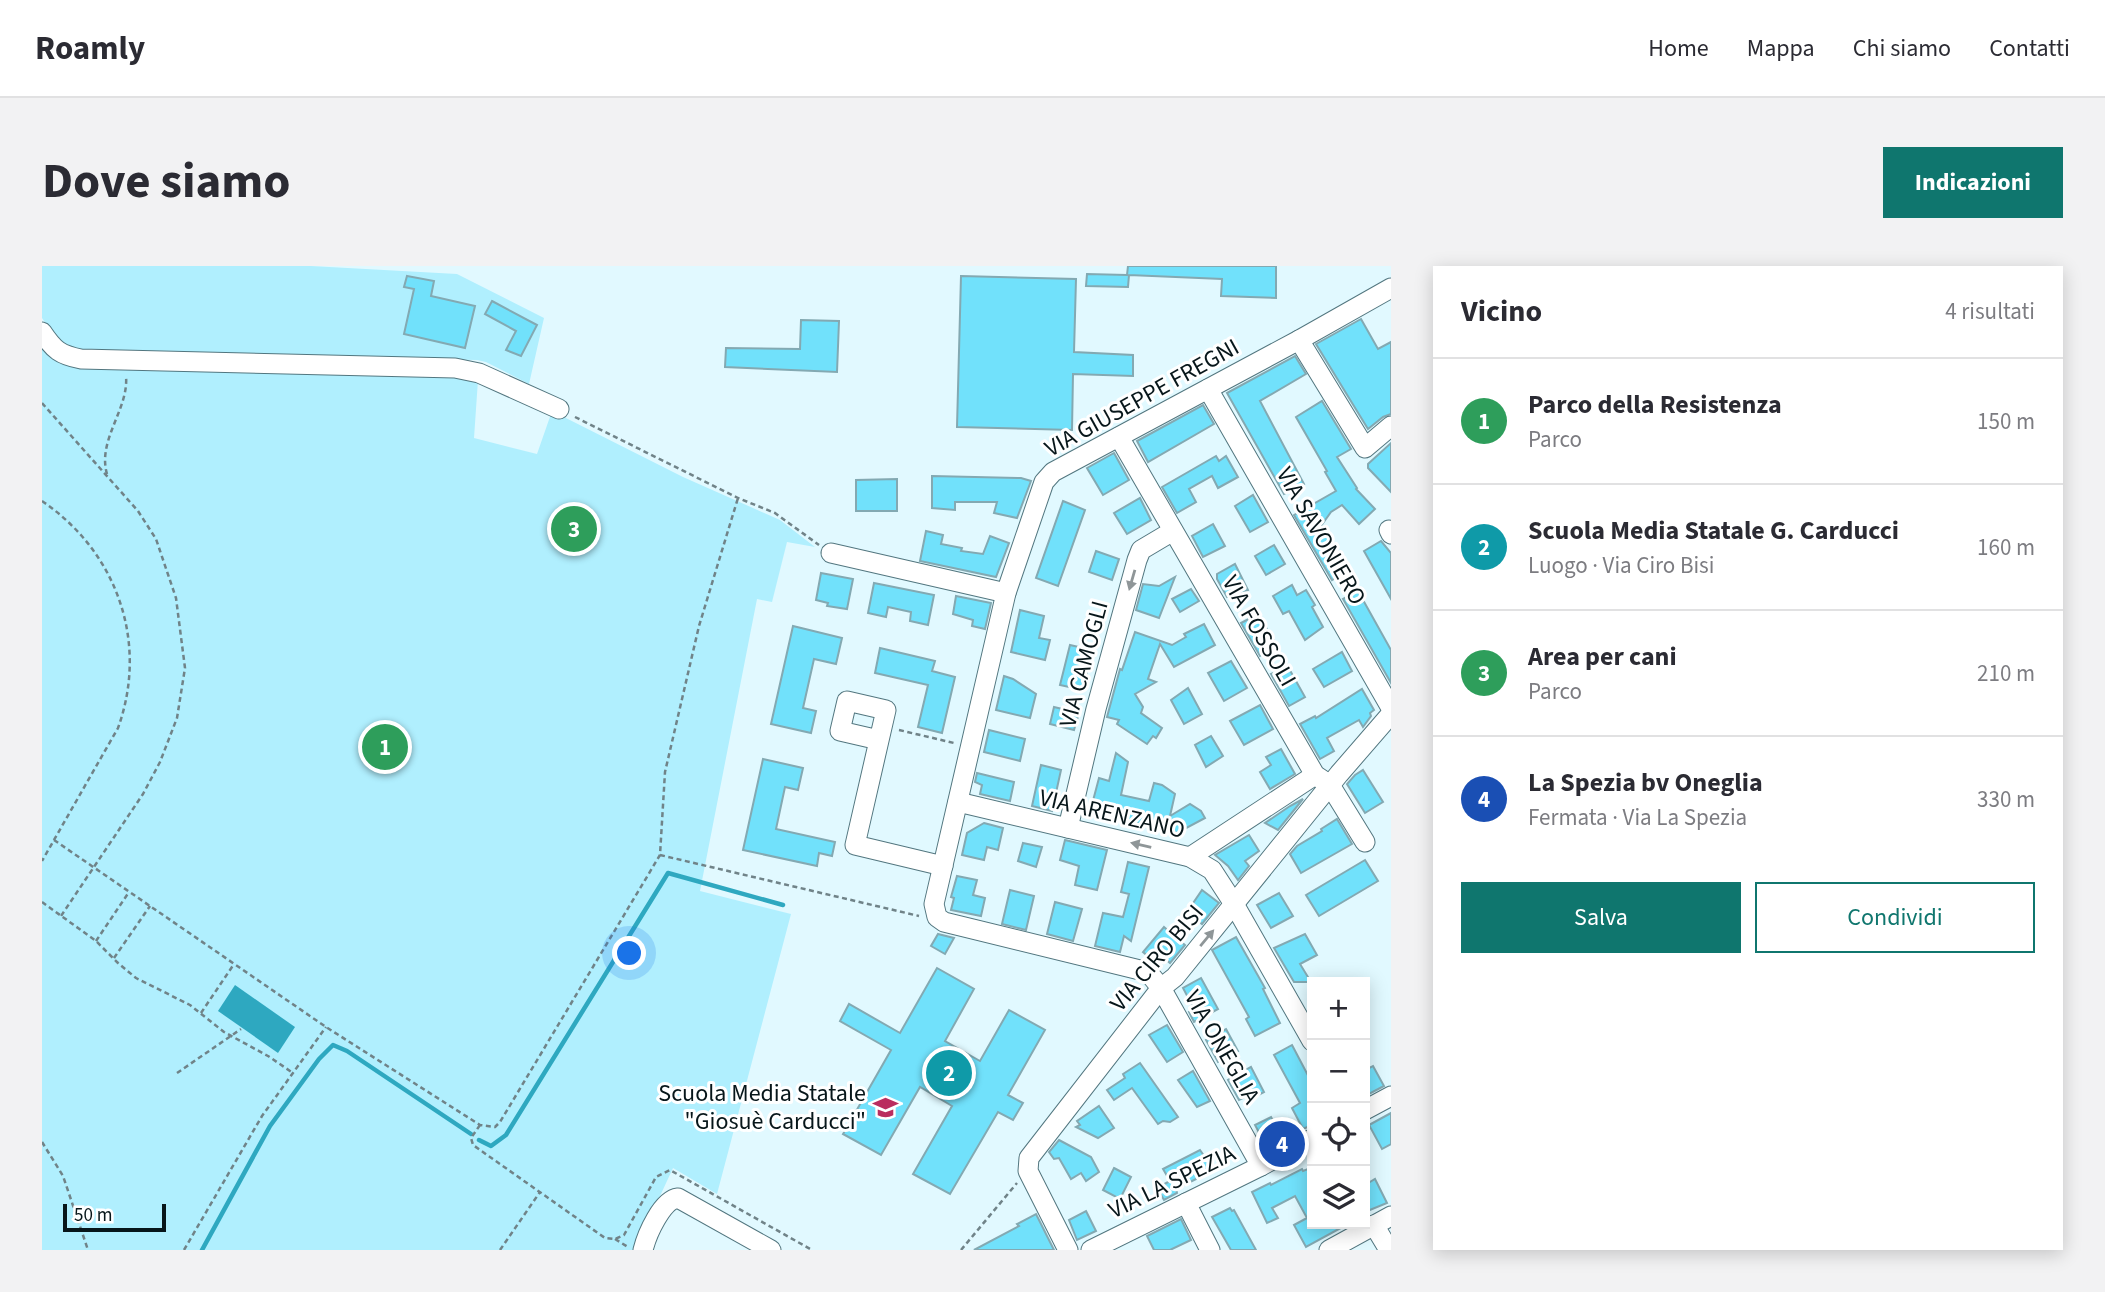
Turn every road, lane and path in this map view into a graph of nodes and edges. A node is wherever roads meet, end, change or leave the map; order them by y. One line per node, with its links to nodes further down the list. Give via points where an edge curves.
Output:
1 (1391, 288): 3 (street, VIA GIUSEPPE FREGNI)
2 (42, 332): 4 (street, via 63,355)
3 (1299, 340): 5 (street, VIA GIUSEPPE FREGNI); 8 (street, via 1365,448)
4 (122, 359): 7 (street, via 455,368 479,373); 10 (path, via 126,385 105,454)
5 (1208, 389): 9 (street, VIA GIUSEPPE FREGNI); 16 (street, VIA SAVONIERO)
6 (42, 403): 10 (path)
7 (559, 409): 11 (path)
8 (1391, 426)
9 (1119, 437): 13 (street, VIA FOSSOLI); 15 (street, VIA GIUSEPPE FREGNI, via 1053,472 1044,482)
10 (108, 477): 29 (path, via 149,526 164,557 179,613 185,668 177,718 160,762)
11 (737, 498): 14 (path, via 775,513); 25 (path, via 699,626 665,772)
12 (42, 502): 23 (path, via 76,528 104,568 121,608 131,665 118,728)
13 (1173, 531): 20 (street, VIA FOSSOLI); 22 (street, VIA CAMOGLI, one-way to 22, via 1141,550 1137,560)
14 (831, 552): 15 (street)
15 (1006, 593): 19 (street, VIA GIUSEPPE FREGNI)
16 (1391, 708)
17 (1391, 714): 20 (street, VIA CIRO BISI)
18 (880, 733): 19 (path); 28 (street, via 855,845)
19 (971, 747): 21 (street, VIA GIUSEPPE FREGNI)
20 (1322, 780): 24 (street, VIA FOSSOLI); 26 (street); 32 (street, VIA CIRO BISI)
21 (958, 802): 22 (street, VIA ARENZANO); 28 (street, VIA GIUSEPPE FREGNI)
22 (1068, 828): 26 (street, VIA ARENZANO, one-way to 22)
23 (54, 840): 27 (path); 29 (path)
24 (1365, 842)
25 (660, 855): 34 (path, via 920,916); 49 (path, via 500,1122 495,1127)
26 (1190, 857): 32 (street, VIA ARENZANO, via 1212,870)
27 (42, 860)
28 (943, 866): 34 (street, VIA GIUSEPPE FREGNI)
29 (93, 867): 30 (path); 35 (path)
30 (129, 892): 33 (path); 36 (path)
31 (42, 902): 35 (path)
32 (1235, 905): 39 (street, VIA CIRO BISI, one-way to 32); 44 (street, VIA ARENZANO)
33 (150, 906): 37 (path); 38 (path)
34 (935, 911): 39 (street, via 944,922 1148,972)
35 (61, 916): 36 (path)
36 (96, 941): 37 (path)
37 (114, 958): 40 (path, via 136,978)
38 (234, 964): 40 (path); 41 (path)
39 (1161, 988): 52 (street, VIA ONEGLIA); 53 (street, VIA CIRO BISI, via 1029,1158)
40 (201, 1013): 43 (path)
41 (326, 1027): 46 (path); 49 (path)
42 (241, 1029): 43 (path)
43 (230, 1036): 45 (path); 46 (path)
44 (1311, 1040)
45 (177, 1073)
46 (293, 1073): 59 (path, via 262,1116)
47 (1391, 1096): 48 (street)
48 (1370, 1107)
49 (480, 1125): 54 (path, via 471,1138 474,1145)
50 (42, 1142): 58 (path, via 63,1176)
51 (1307, 1142): 52 (street, VIA LA SPEZIA)
52 (1261, 1166): 55 (street, VIA LA SPEZIA)
53 (1028, 1171): 65 (path); 66 (street)
54 (540, 1192): 57 (path, via 604,1238); 60 (path)
55 (1186, 1203): 67 (street, VIA LA SPEZIA); 68 (street)
56 (1382, 1220): 69 (street); 70 (street)
57 (615, 1239): 61 (path); 64 (path, via 624,1234 656,1177 670,1170)
58 (88, 1250)
59 (184, 1250)
60 (500, 1250)
61 (634, 1250)
62 (643, 1250): 63 (street, via 664,1205 678,1198)
63 (771, 1250)
64 (812, 1250)
65 (961, 1250)
66 (1068, 1250)
67 (1091, 1250)
68 (1210, 1250)
69 (1329, 1250)
70 (1389, 1250)

